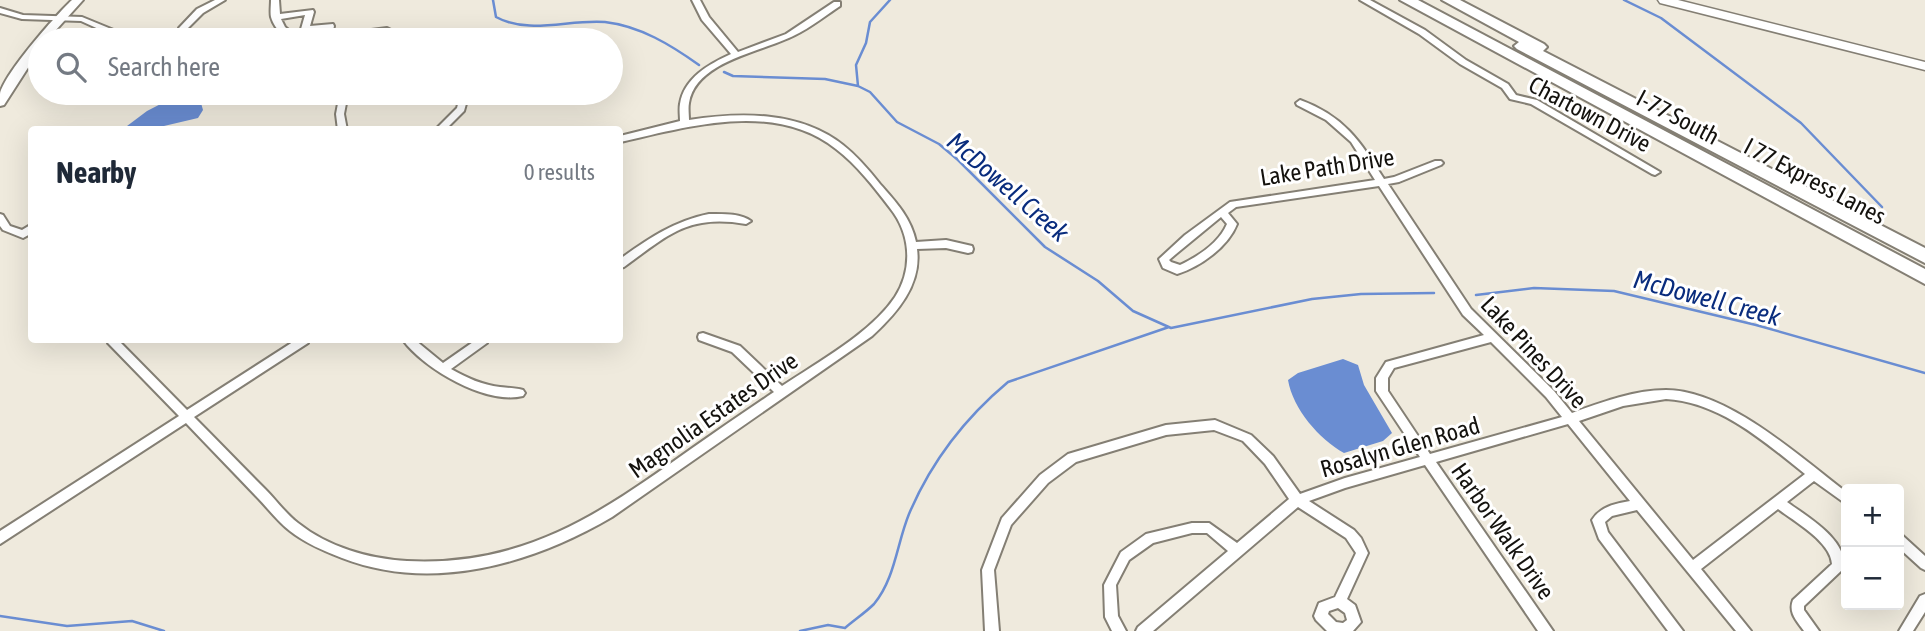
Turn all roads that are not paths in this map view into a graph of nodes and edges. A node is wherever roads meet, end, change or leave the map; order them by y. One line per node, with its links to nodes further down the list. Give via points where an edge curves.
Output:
1 (78, 0): 13 (street)
2 (221, 0): 17 (street, via 193,16)
3 (275, 0): 14 (street)
4 (696, 0): 22 (street)
5 (1364, 0): 36 (street, Chartown Drive, via 1505,86 1513,97 1534,102)
6 (1407, 0): 24 (highway, I-77 South)
7 (1421, 0): 26 (highway, I 77 Express Lanes)
8 (1435, 0): 45 (highway, I 77 Express Lanes)
9 (1449, 0): 43 (highway)
10 (1664, 0): 25 (main road)
11 (837, 4): 22 (street, via 796,32)
12 (0, 10): 13 (street, via 22,17)
13 (59, 17): 15 (street); 16 (street, via 82,19)
14 (275, 17): 18 (street); 19 (street, via 310,12)
15 (50, 28)
16 (101, 28)
17 (184, 28)
18 (279, 28)
19 (305, 28)
20 (313, 28): 21 (street)
21 (329, 28)
22 (736, 55): 31 (street, via 693,83 683,105)
23 (28, 57): 27 (street)
24 (1516, 57): 26 (highway); 48 (highway, I-77 South)
25 (1925, 66)
26 (1606, 98): 47 (highway, I 77 Express Lanes)
27 (0, 102)
28 (1300, 103): 37 (street, Lake Pines Drive, via 1342,128)
29 (342, 105): 32 (street)
30 (464, 105): 33 (street)
31 (685, 123): 34 (street, Magnolia Estates Drive); 42 (street, Magnolia Estates Drive, via 774,121 827,137 857,162 900,214)
32 (342, 126)
33 (443, 126)
34 (623, 138)
35 (1438, 163): 37 (street, Lake Path Drive)
36 (1655, 172)
37 (1382, 183): 38 (street, Lake Path Drive, via 1249,200); 50 (street, Lake Pines Drive, via 1467,312)
38 (1222, 212): 38 (street, Lake Path Drive, via 1164,259 1167,265 1177,270 1189,267 1228,234 1232,224)
39 (0, 217): 41 (street, via 6,228)
40 (746, 221): 46 (street, via 722,216 685,223)
41 (28, 232)
42 (912, 246): 44 (street, via 946,244); 57 (street, Magnolia Estates Drive, via 910,278 889,314)
43 (1925, 247)
44 (968, 249)
45 (1925, 256)
46 (623, 262)
47 (1925, 267)
48 (1925, 277)
49 (703, 337): 57 (street, via 736,349)
50 (1490, 338): 59 (street, Lake Pines Drive); 60 (street, Harbor Walk Drive, via 1387,368 1382,391)
51 (115, 343): 58 (street, Magnolia Estates Drive)
52 (299, 343): 58 (street)
53 (412, 343): 55 (street)
54 (479, 343): 55 (street)
55 (443, 369): 56 (street, via 475,387)
56 (519, 393)
57 (782, 393): 58 (street, Magnolia Estates Drive, via 571,534 495,560 430,568 357,559 310,539)
58 (186, 417): 66 (street)
59 (1570, 419): 60 (street, Rosalyn Glen Road); 61 (street, Rosalyn Glen Road, via 1603,407 1679,395 1741,421); 65 (street, Lake Pines Drive)
60 (1425, 460): 63 (street, Rosalyn Glen Road); 76 (street, Harbor Walk Drive)
61 (1813, 475): 62 (street); 64 (street)
62 (1841, 495)
63 (1297, 500): 68 (street, Rosalyn Glen Road); 72 (street, via 1357,541 1362,553); 73 (street, via 1247,438 1215,425 1166,430 1072,458 1044,479 1006,522 988,570)
64 (1778, 502): 70 (street); 79 (street, via 1839,553 1838,566 1798,604 1798,612)
65 (1640, 504): 70 (street, Lake Pines Drive); 77 (street, via 1609,510 1598,520 1602,535)
66 (0, 538)
67 (1904, 545): 69 (street)
68 (1237, 550): 74 (street, via 1209,528 1150,538 1125,556 1110,585 1112,617); 75 (street, Rosalyn Glen Road)
69 (1925, 564)
70 (1692, 569): 78 (street, Lake Pines Drive)
71 (1925, 600): 80 (street)
72 (1340, 601)
73 (992, 631)
74 (1119, 631)
75 (1143, 631)
76 (1546, 631)
77 (1676, 631)
78 (1744, 631)
79 (1812, 631)
80 (1906, 631)

